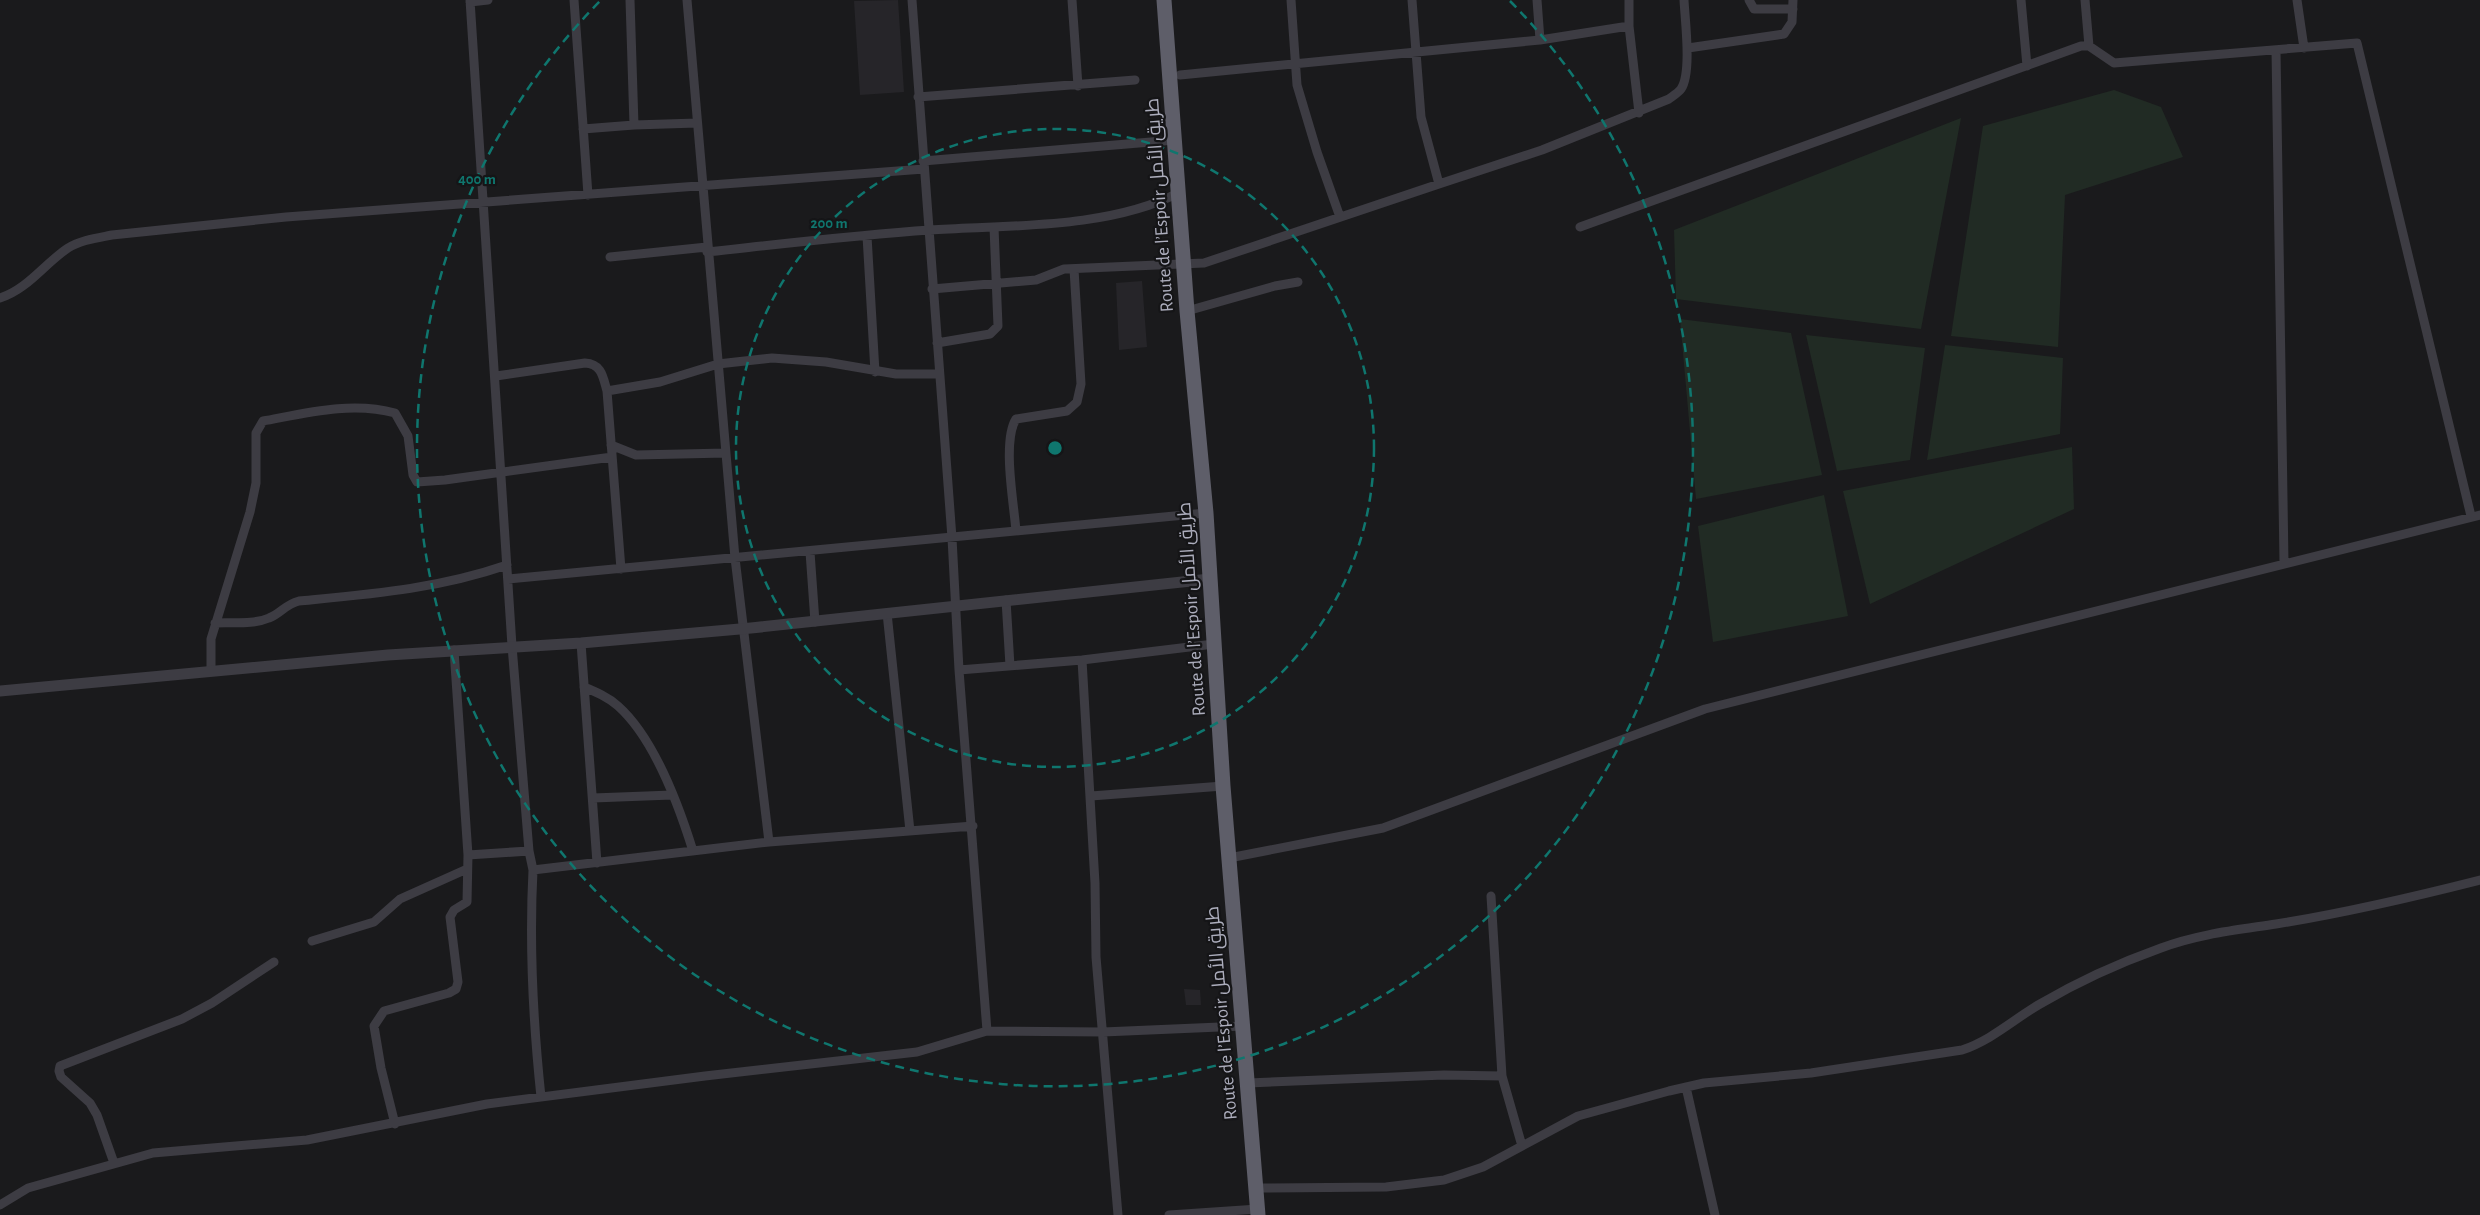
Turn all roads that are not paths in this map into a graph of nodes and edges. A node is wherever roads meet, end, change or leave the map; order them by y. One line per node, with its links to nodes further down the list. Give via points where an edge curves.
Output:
1 (488, 0): 18 (street)
2 (574, 0): 36 (street)
3 (630, 0): 35 (street)
4 (687, 0): 34 (street)
5 (912, 0): 32 (street)
6 (1072, 0): 31 (street)
7 (1164, 0): 8 (street); 37 (highway, Route de l’Espoir طريق الأمل)
8 (1174, 0)
9 (1291, 0): 27 (street)
10 (1412, 0): 26 (street)
11 (1537, 0): 21 (street)
12 (1629, 0): 20 (street)
13 (1684, 0): 23 (street)
14 (1749, 0): 19 (street, via 1754,8)
15 (2021, 0): 28 (street)
16 (2085, 0): 22 (street)
17 (2297, 0): 24 (street)
18 (470, 1): 43 (street)
19 (1793, 4): 23 (street, via 1792,22 1784,34)
20 (1629, 26): 21 (street); 33 (street)
21 (1540, 40): 26 (street)
22 (2089, 46): 25 (street, via 2114,63); 28 (street)
23 (1688, 48): 33 (street, via 1681,89)
24 (2304, 48): 25 (street); 69 (street, via 2357,43)
25 (2276, 50): 74 (street)
26 (1415, 52): 27 (street); 39 (street, via 1421,117)
27 (1294, 65): 29 (street); 44 (street, via 1316,152)
28 (2028, 66): 46 (street)
29 (1180, 75)
30 (1135, 80): 31 (street)
31 (1078, 86): 32 (street)
32 (918, 98): 38 (street)
33 (1639, 113): 39 (street)
34 (697, 123): 35 (street); 40 (street)
35 (634, 125): 36 (street)
36 (583, 129): 42 (street)
37 (1175, 140): 38 (street); 41 (highway, Route de l’Espoir طريق الأمل)
38 (924, 165): 40 (street); 47 (street)
39 (1439, 184): 44 (street)
40 (702, 186): 42 (street); 49 (street)
41 (1180, 192): 45 (street, via 1153,205 1109,217); 51 (highway, Route de l’Espoir طريق الأمل)
42 (588, 195): 43 (street)
43 (482, 203): 56 (street, via 286,217 104,236 69,248 33,280); 62 (street)
44 (1340, 217): 51 (street, via 1215,260)
45 (994, 227): 47 (street); 54 (street)
46 (1580, 227)
47 (928, 230): 48 (street); 55 (street)
48 (867, 236): 49 (street); 60 (street)
49 (707, 249): 50 (street); 59 (street)
50 (610, 256)
51 (1184, 266): 52 (street); 57 (highway, Route de l’Espoir طريق الأمل)
52 (1074, 269): 54 (street, via 1057,270 1036,280); 70 (street, via 1081,384 1077,402 1067,411 1016,420 1010,428)
53 (1298, 282): 57 (street)
54 (998, 285): 55 (street); 58 (street, via 998,326 990,334)
55 (932, 289): 58 (street)
56 (0, 298)
57 (1187, 311): 68 (highway, Route de l’Espoir طريق الأمل)
58 (937, 343): 61 (street)
59 (718, 364): 60 (street, via 779,358 826,362); 63 (street, via 660,382); 65 (street)
60 (875, 372): 61 (street)
61 (939, 374): 71 (street)
62 (496, 376): 63 (street, via 592,364 601,371); 67 (street)
63 (607, 391): 64 (street)
64 (611, 445): 65 (street, via 636,455); 66 (street)
65 (726, 453): 73 (street)
66 (612, 457): 67 (street); 76 (street)
67 (502, 471): 75 (street); 83 (street, via 417,482 413,475 408,436 394,413 374,407 263,421 256,433 256,483 250,512)
68 (1206, 513): 70 (street); 78 (highway, Route de l’Espoir طريق الأمل)
69 (2476, 516): 74 (street)
70 (1016, 531): 71 (street)
71 (952, 538): 72 (street); 80 (street)
72 (810, 552): 73 (street); 82 (street)
73 (735, 558): 76 (street); 84 (street)
74 (2284, 563): 105 (street, via 1706,709 1383,828)
75 (507, 565): 77 (street); 83 (street, via 409,590 299,601 287,604 270,618 258,621)
76 (620, 569): 77 (street)
77 (508, 579): 87 (street)
78 (1210, 579): 79 (street); 86 (highway, Route de l’Espoir طريق الأمل)
79 (1006, 600): 80 (street); 90 (street)
80 (954, 606): 81 (street); 92 (street)
81 (887, 614): 82 (street); 100 (street)
82 (815, 622): 84 (street)
83 (215, 623): 91 (street, via 211,639)
84 (743, 629): 85 (street); 101 (street)
85 (581, 643): 87 (street); 93 (street)
86 (1214, 644): 89 (street); 95 (highway, Route de l’Espoir طريق الأمل)
87 (512, 646): 88 (street); 102 (street)
88 (454, 650): 91 (street); 104 (street)
89 (1082, 660): 90 (street); 97 (street)
90 (1010, 666): 92 (street)
91 (211, 670): 94 (street)
92 (959, 670): 99 (street)
93 (584, 687): 96 (street, via 618,705 629,718); 98 (street)
94 (0, 691)
95 (1223, 786): 97 (street); 105 (highway, Route de l’Espoir طريق الأمل)
96 (672, 794): 98 (street); 103 (street)
97 (1091, 796): 115 (street, via 1096,956)
98 (593, 798): 106 (street)
99 (973, 826): 100 (street); 114 (street)
100 (910, 831): 101 (street)
101 (769, 842): 103 (street)
102 (529, 851): 104 (street); 108 (street)
103 (693, 851): 106 (street)
104 (468, 855): 107 (street)
105 (1229, 858): 113 (highway, Route de l’Espoir طريق الأمل)
106 (598, 863): 108 (street)
107 (467, 869): 111 (street, via 400,899 374,922); 120 (street, via 467,902 454,910 450,917 458,982 456,989 392,1007 379,1016 374,1026)
108 (533, 870): 119 (street, via 531,980)
109 (2480, 880): 118 (street, via 2393,901 2234,929 2162,947 2094,975 2040,1004 1979,1045 1962,1050 1811,1073)
110 (1491, 896): 116 (street)
111 (312, 941)
112 (274, 962): 122 (street, via 182,1019 60,1066 61,1077 90,1103 97,1115)
113 (1243, 1026): 115 (street); 117 (highway, Route de l’Espoir طريق الأمل)
114 (987, 1031): 115 (street); 119 (street, via 917,1052)
115 (1103, 1032): 126 (street)
116 (1502, 1076): 117 (street, via 1407,1076); 121 (street)
117 (1248, 1083): 123 (highway, Route de l’Espoir طريق الأمل)
118 (1686, 1087): 121 (street, via 1578,1116); 128 (street)
119 (541, 1097): 120 (street, via 466,1108)
120 (395, 1124): 122 (street, via 308,1140 164,1151)
121 (1522, 1146): 123 (street, via 1460,1176 1417,1185 1341,1189)
122 (114, 1163): 124 (street, via 28,1188)
123 (1257, 1188): 125 (highway, Route de l’Espoir طريق الأمل)
124 (0, 1205)
125 (1258, 1212): 127 (street)
126 (1118, 1215)
127 (1169, 1215)
128 (1716, 1215)

